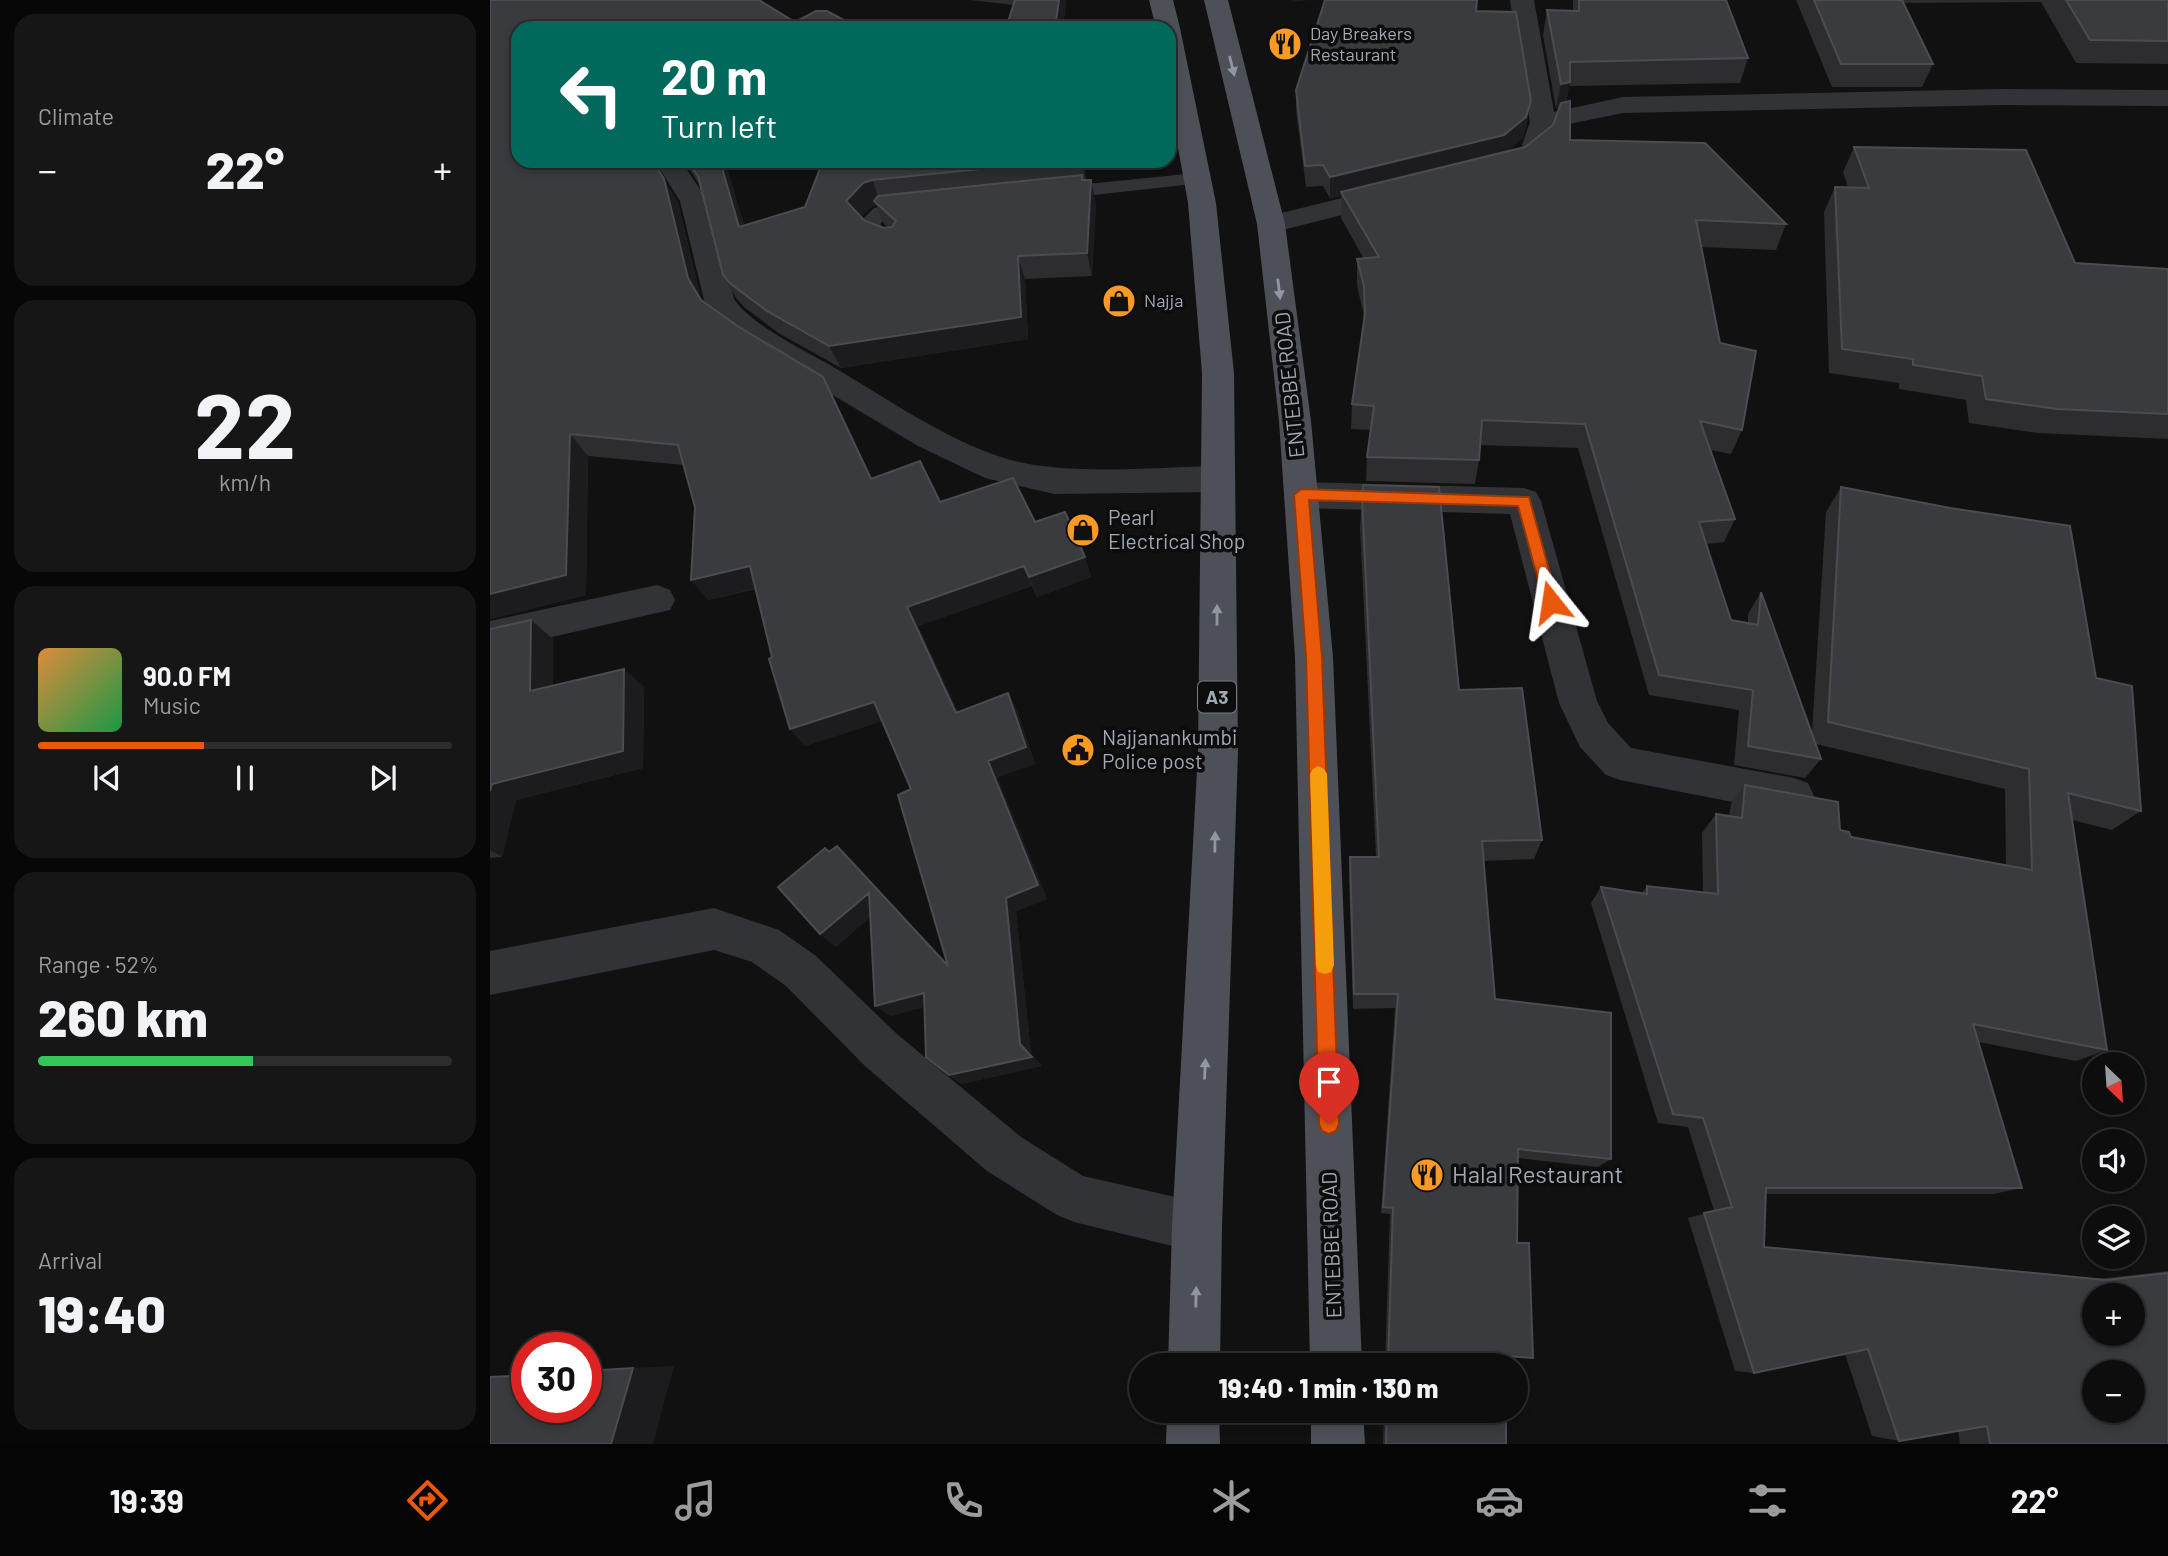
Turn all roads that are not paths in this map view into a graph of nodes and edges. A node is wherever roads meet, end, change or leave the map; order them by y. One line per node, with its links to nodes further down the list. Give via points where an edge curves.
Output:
1 (1161, 0): 4 (main road)
2 (1216, 0): 14 (main road, ENTEBBE ROAD, one-way to 14)
3 (1522, 0): 7 (street)
4 (1166, 21)
5 (1176, 72): 10 (main road, A3)
6 (2168, 98): 7 (street, via 1623,105)
7 (1543, 122): 8 (street, via 1537,144)
8 (1520, 158)
9 (673, 168): 16 (street, via 694,201 719,300 728,314 930,438 998,469 1054,481)
10 (1195, 179): 12 (lane); 16 (main road, A3, via 1202,203 1218,373)
11 (1419, 187): 14 (street)
12 (1045, 195)
13 (936, 206): 15 (lane, via 881,212 868,224)
14 (1271, 224): 17 (main road, ENTEBBE ROAD, one-way to 17)
15 (892, 244)
16 (1217, 479): 22 (main road, A3, one-way to 16, via 1215,841)
17 (1301, 495): 20 (street, via 1524,501 1578,703 1594,735 1620,763); 24 (main road, ENTEBBE ROAD, via 1314,657)
18 (656, 600): 19 (street)
19 (490, 636)
20 (1819, 801)
21 (490, 973): 22 (street, via 714,929 764,945 801,971 881,1050 1004,1154 1074,1198)
22 (1197, 1227): 23 (main road, A3, one-way to 22)
23 (1194, 1353)
24 (1336, 1353)
25 (1193, 1423): 27 (main road)
26 (1337, 1423): 28 (main road)
27 (1193, 1444)
28 (1338, 1444)

